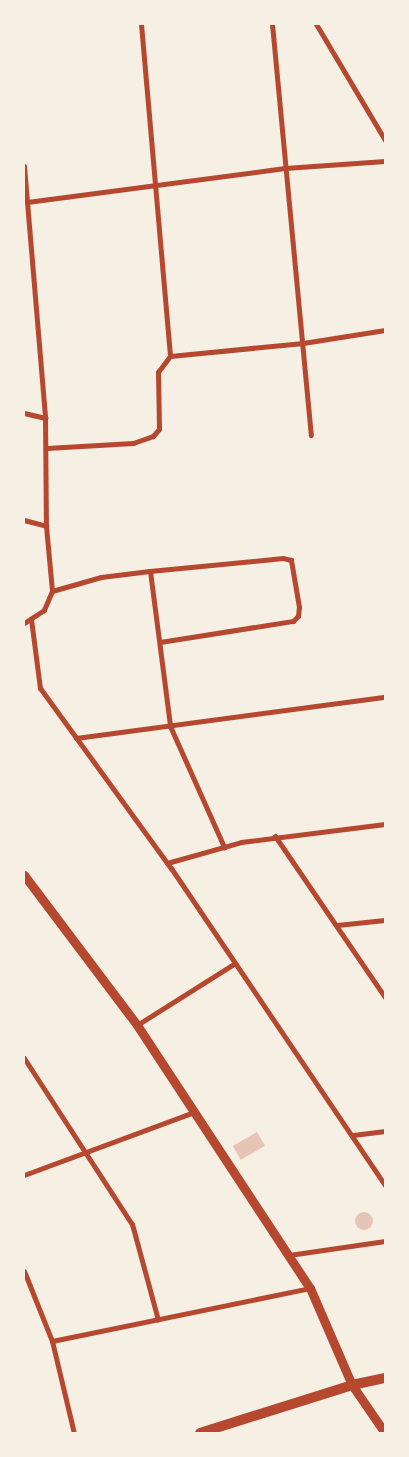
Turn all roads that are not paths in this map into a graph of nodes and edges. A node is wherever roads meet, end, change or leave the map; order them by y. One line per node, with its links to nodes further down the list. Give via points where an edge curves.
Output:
1 (141, 24): 8 (street)
2 (272, 24): 7 (street)
3 (316, 24): 4 (street)
4 (385, 140)
5 (385, 161): 7 (street)
6 (24, 166): 9 (street)
7 (285, 168): 8 (street); 11 (street)
8 (156, 184): 9 (street); 12 (street)
9 (27, 202): 14 (street)
10 (385, 330): 11 (street)
11 (303, 343): 12 (street); 15 (street)
12 (170, 356): 16 (street, via 158,372 159,429 153,436 133,443)
13 (24, 413): 14 (street)
14 (46, 418): 16 (street)
15 (311, 435)
16 (47, 448): 18 (street)
17 (24, 520): 18 (street)
18 (46, 526): 20 (street)
19 (150, 570): 20 (street, via 101,577); 23 (street); 23 (street, via 283,558 291,560 294,568 299,607 298,616 293,621)
20 (52, 592): 21 (street, via 44,610)
21 (31, 619): 22 (street); 26 (street, via 40,688)
22 (24, 623)
23 (160, 642): 25 (street)
24 (385, 697): 25 (street)
25 (170, 726): 26 (street); 29 (street)
26 (76, 738): 30 (street)
27 (385, 824): 28 (street)
28 (275, 836): 29 (street); 33 (street)
29 (224, 847): 30 (street)
30 (167, 863): 34 (street)
31 (24, 875): 36 (street)
32 (385, 920): 33 (street)
33 (337, 925): 35 (street)
34 (236, 963): 36 (street); 40 (street)
35 (385, 997)
36 (137, 1025): 38 (street)
37 (24, 1058): 41 (street)
38 (194, 1112): 41 (street); 45 (street)
39 (385, 1131): 40 (street)
40 (353, 1135): 43 (street)
41 (87, 1152): 42 (street); 49 (street, via 132,1224)
42 (24, 1175)
43 (385, 1185)
44 (385, 1240): 45 (street)
45 (289, 1254): 48 (street)
46 (24, 1271): 47 (street)
47 (26, 1282): 50 (street)
48 (310, 1288): 49 (street); 52 (street)
49 (158, 1320): 50 (street)
50 (52, 1341): 53 (street)
51 (385, 1378): 52 (main road)
52 (352, 1385): 54 (main road); 55 (street)
53 (74, 1433)
54 (200, 1433)
55 (384, 1433)

